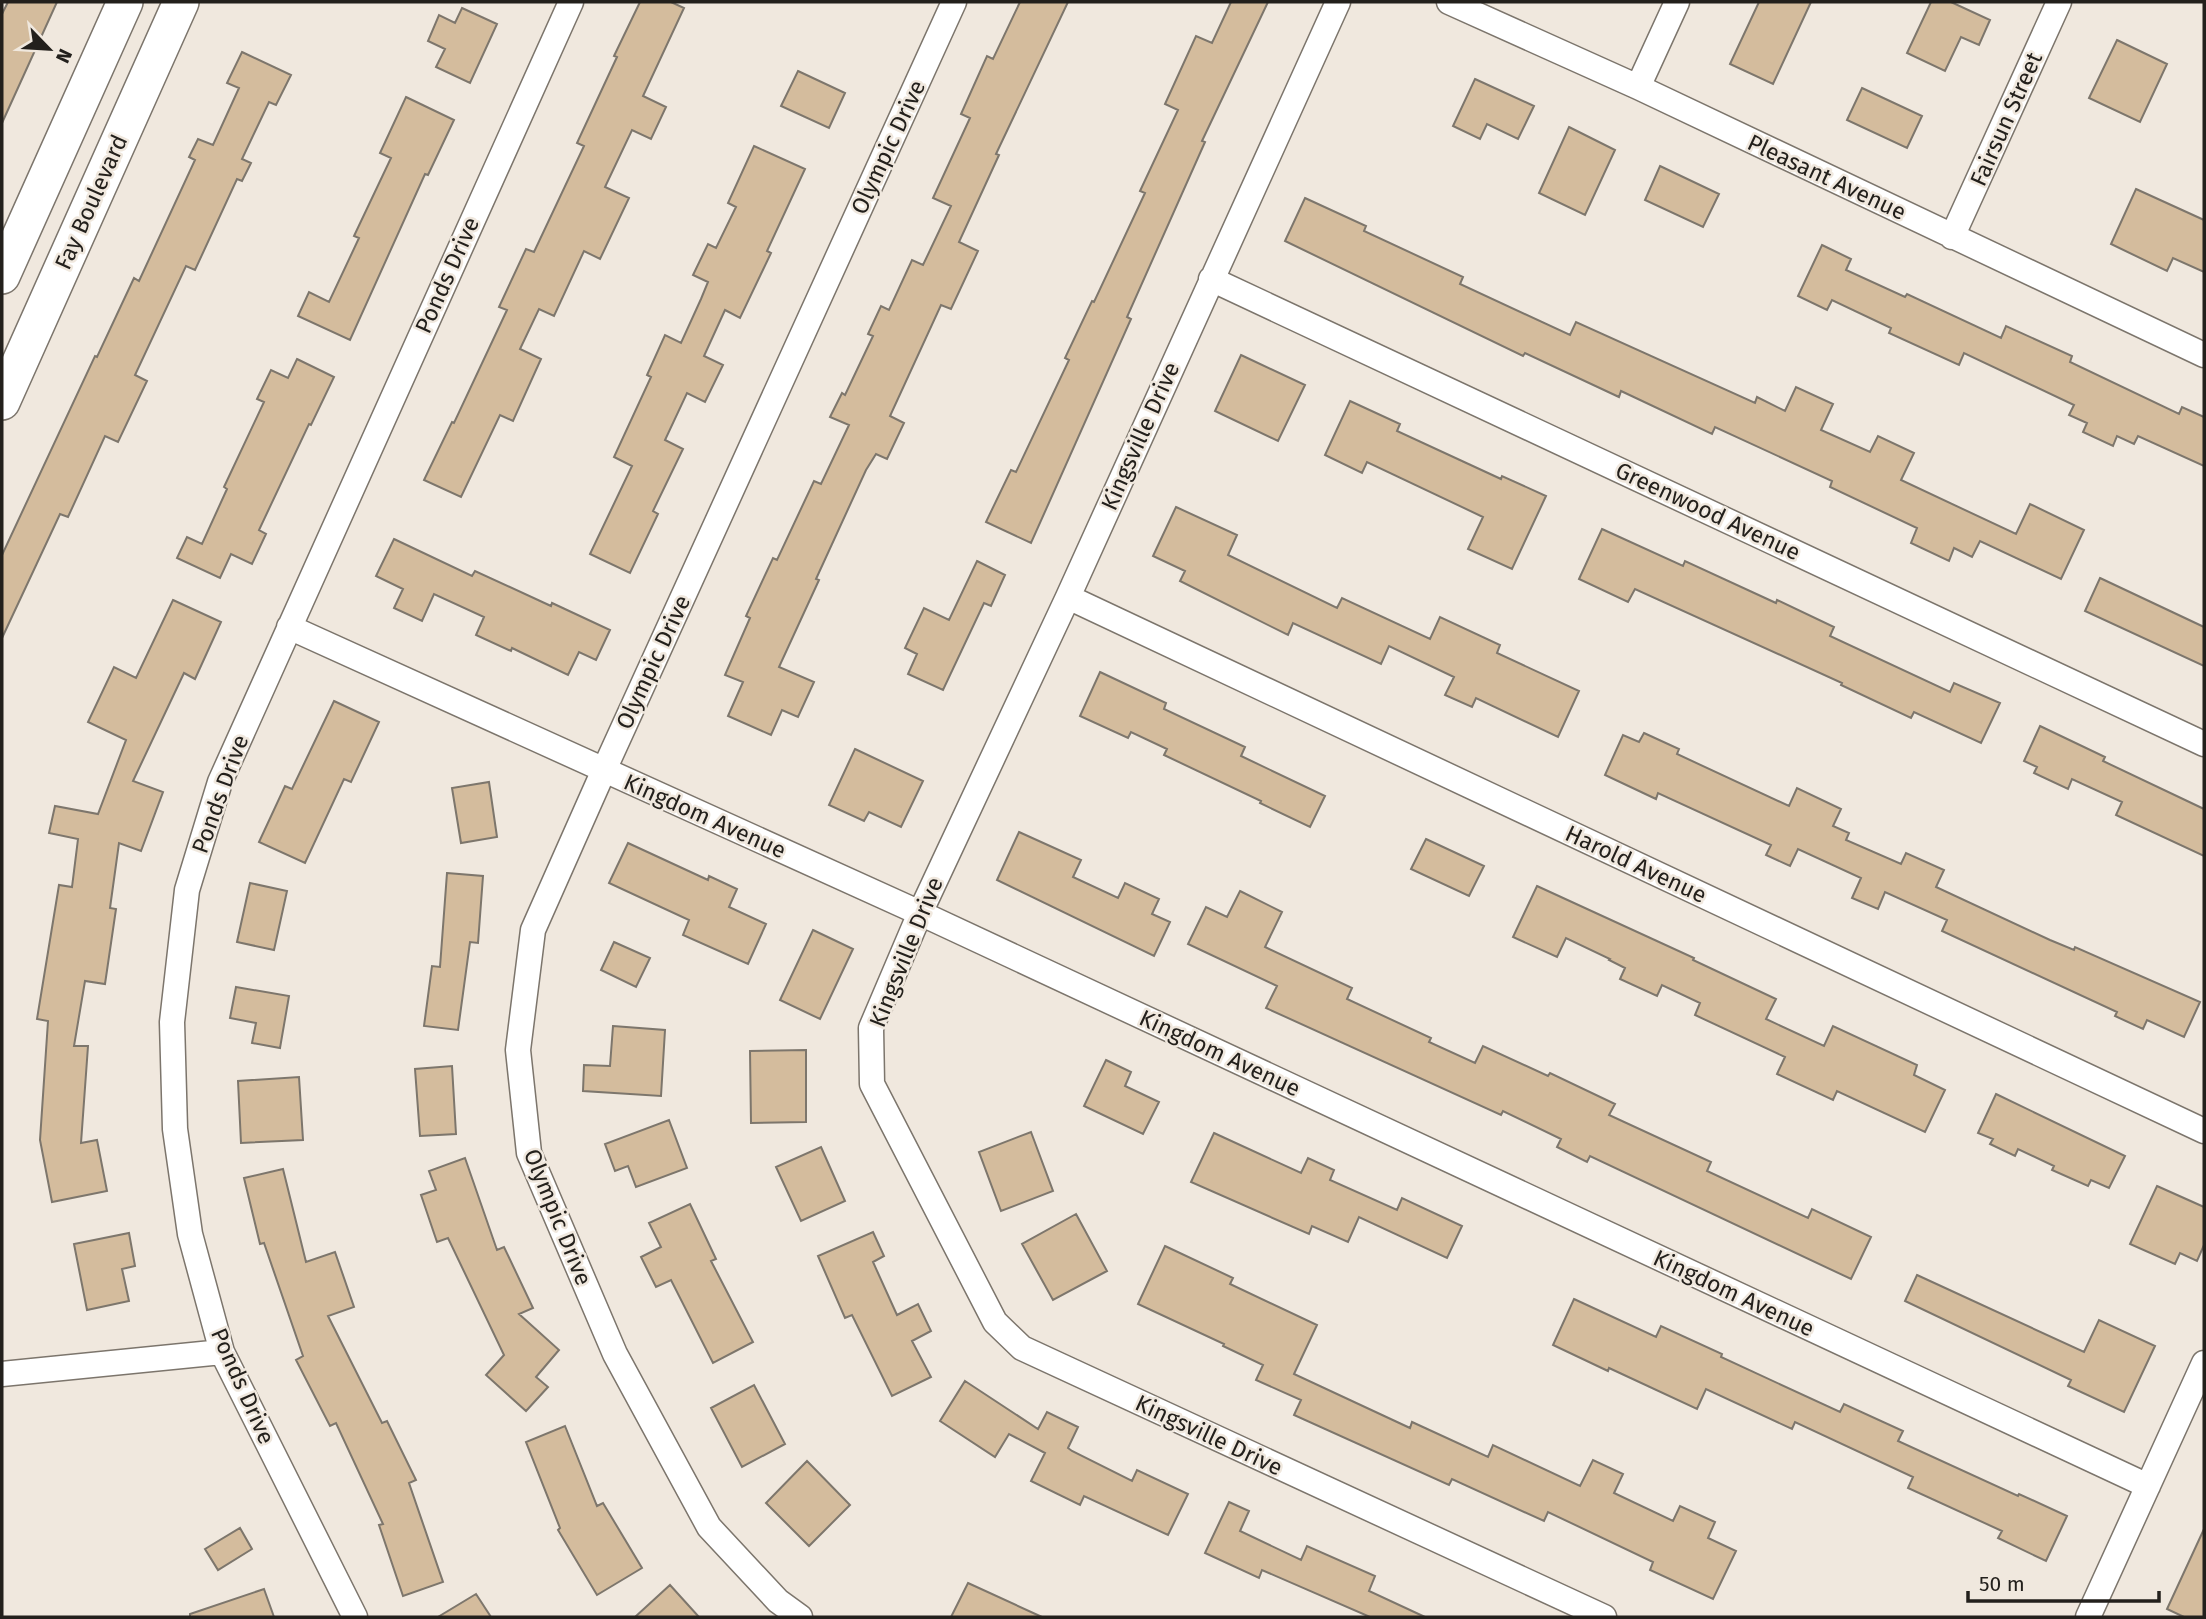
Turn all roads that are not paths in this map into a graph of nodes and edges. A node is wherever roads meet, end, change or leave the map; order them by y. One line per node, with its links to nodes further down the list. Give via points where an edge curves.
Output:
1 (125, 2): 11 (main road)
2 (181, 2): 14 (main road, Fay Boulevard)
3 (570, 2): 16 (street, Ponds Drive)
4 (954, 2): 18 (street, Olympic Drive)
5 (1338, 2): 12 (street, Kingsville Drive)
6 (1449, 2): 9 (street, Pleasant Avenue)
7 (1677, 2): 9 (street)
8 (2059, 2): 10 (street, Fairsun Street)
9 (1638, 87): 10 (street, Pleasant Avenue)
10 (1952, 237): 13 (street, Pleasant Avenue)
11 (2, 276)
12 (1211, 279): 15 (street, Kingsville Drive); 17 (street, Greenwood Avenue)
13 (2204, 355)
14 (2, 402)
15 (1068, 597): 19 (street, Kingsville Drive); 20 (street, Harold Avenue)
16 (289, 627): 18 (street, Kingdom Avenue); 21 (street, Ponds Drive, via 220,782 187,890 172,1022 175,1129 190,1234)
17 (2204, 744)
18 (604, 770): 19 (street, Kingdom Avenue); 26 (street, Olympic Drive, via 533,930 518,1051 529,1153 615,1354 709,1527 778,1601)
19 (920, 913): 24 (street, Kingdom Avenue); 27 (street, Kingsville Drive, via 872,1028 872,1084 995,1322 1021,1348)
20 (2204, 1131)
21 (222, 1352): 23 (street); 25 (street, Ponds Drive)
22 (2204, 1363): 24 (street)
23 (2, 1374)
24 (2148, 1486): 28 (street)
25 (355, 1617)
26 (800, 1617)
27 (1604, 1617)
28 (2088, 1617)

